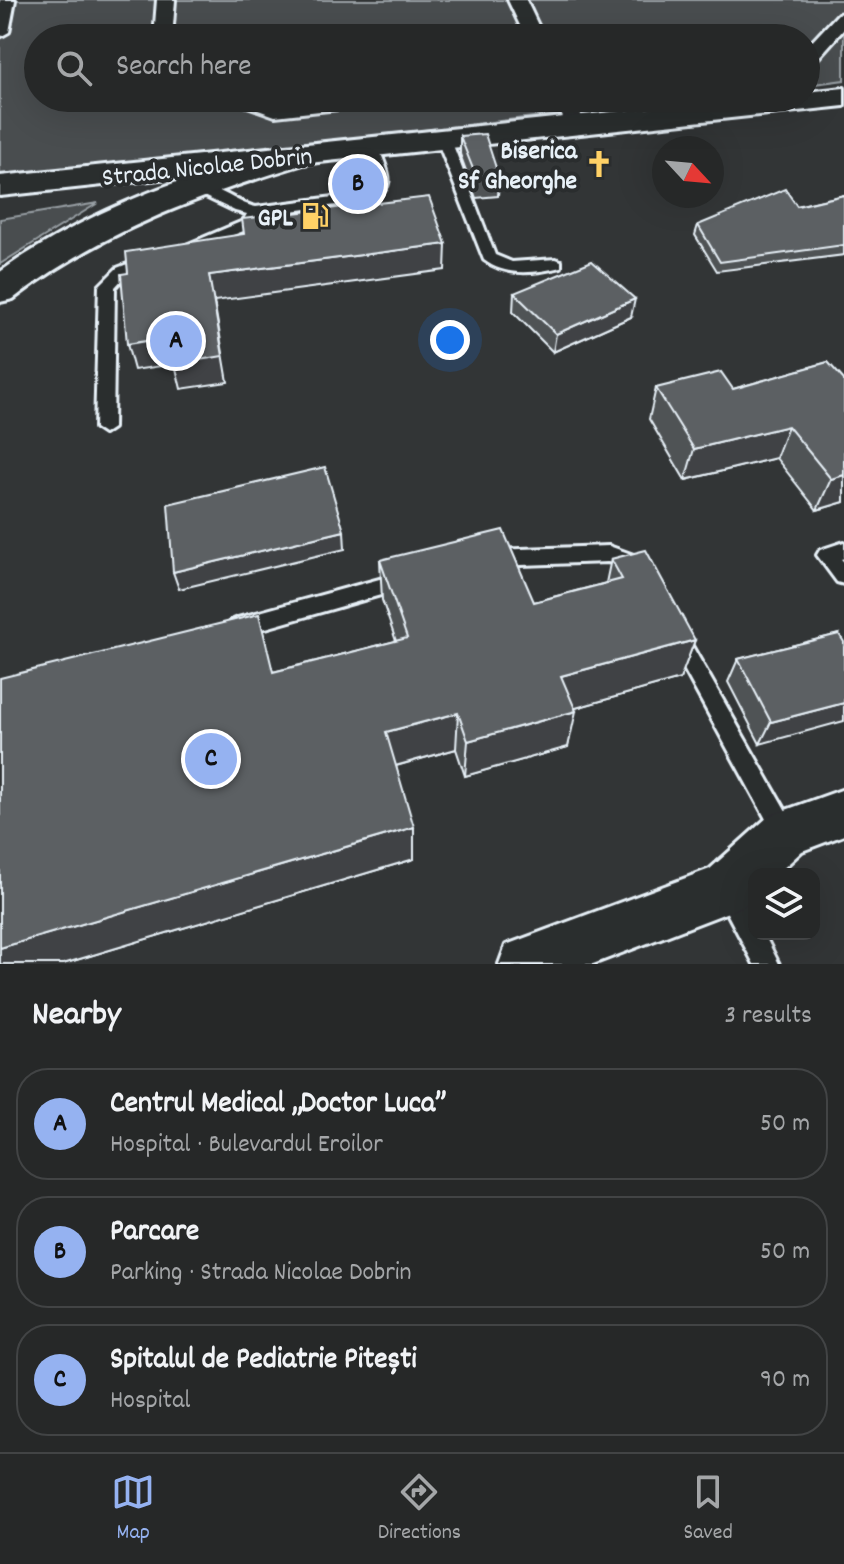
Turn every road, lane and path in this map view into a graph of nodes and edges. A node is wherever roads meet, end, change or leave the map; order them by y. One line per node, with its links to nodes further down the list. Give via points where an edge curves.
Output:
1 (6, 0): 7 (street)
2 (166, 0): 5 (street)
3 (517, 0): 6 (street)
4 (844, 18): 8 (street)
5 (164, 24)
6 (528, 24)
7 (0, 32)
8 (820, 44)
9 (844, 97): 10 (main road, Strada Nicolae Dobrin)
10 (820, 98)
11 (566, 112): 12 (main road, Strada Nicolae Dobrin)
12 (444, 140): 13 (main road, Strada Nicolae Dobrin); 18 (lane, via 489,257 510,268)
13 (372, 148): 14 (main road, Strada Nicolae Dobrin); 17 (lane, via 383,181 369,197)
14 (295, 156): 15 (main road, Strada Nicolae Dobrin); 16 (main road)
15 (0, 186)
16 (194, 186): 17 (lane); 19 (main road, via 103,223)
17 (256, 211): 20 (lane, via 249,224 113,277 107,286)
18 (556, 264)
19 (0, 290)
20 (104, 428)
21 (844, 550): 24 (lane, via 827,555)
22 (466, 562): 25 (lane, via 609,554 635,564)
23 (421, 575): 27 (lane)
24 (844, 576)
25 (650, 591)
26 (665, 618): 29 (lane)
27 (225, 631)
28 (844, 812): 29 (street)
29 (786, 833): 30 (street)
30 (726, 888): 31 (street); 32 (lane)
31 (525, 964)
32 (767, 964)

